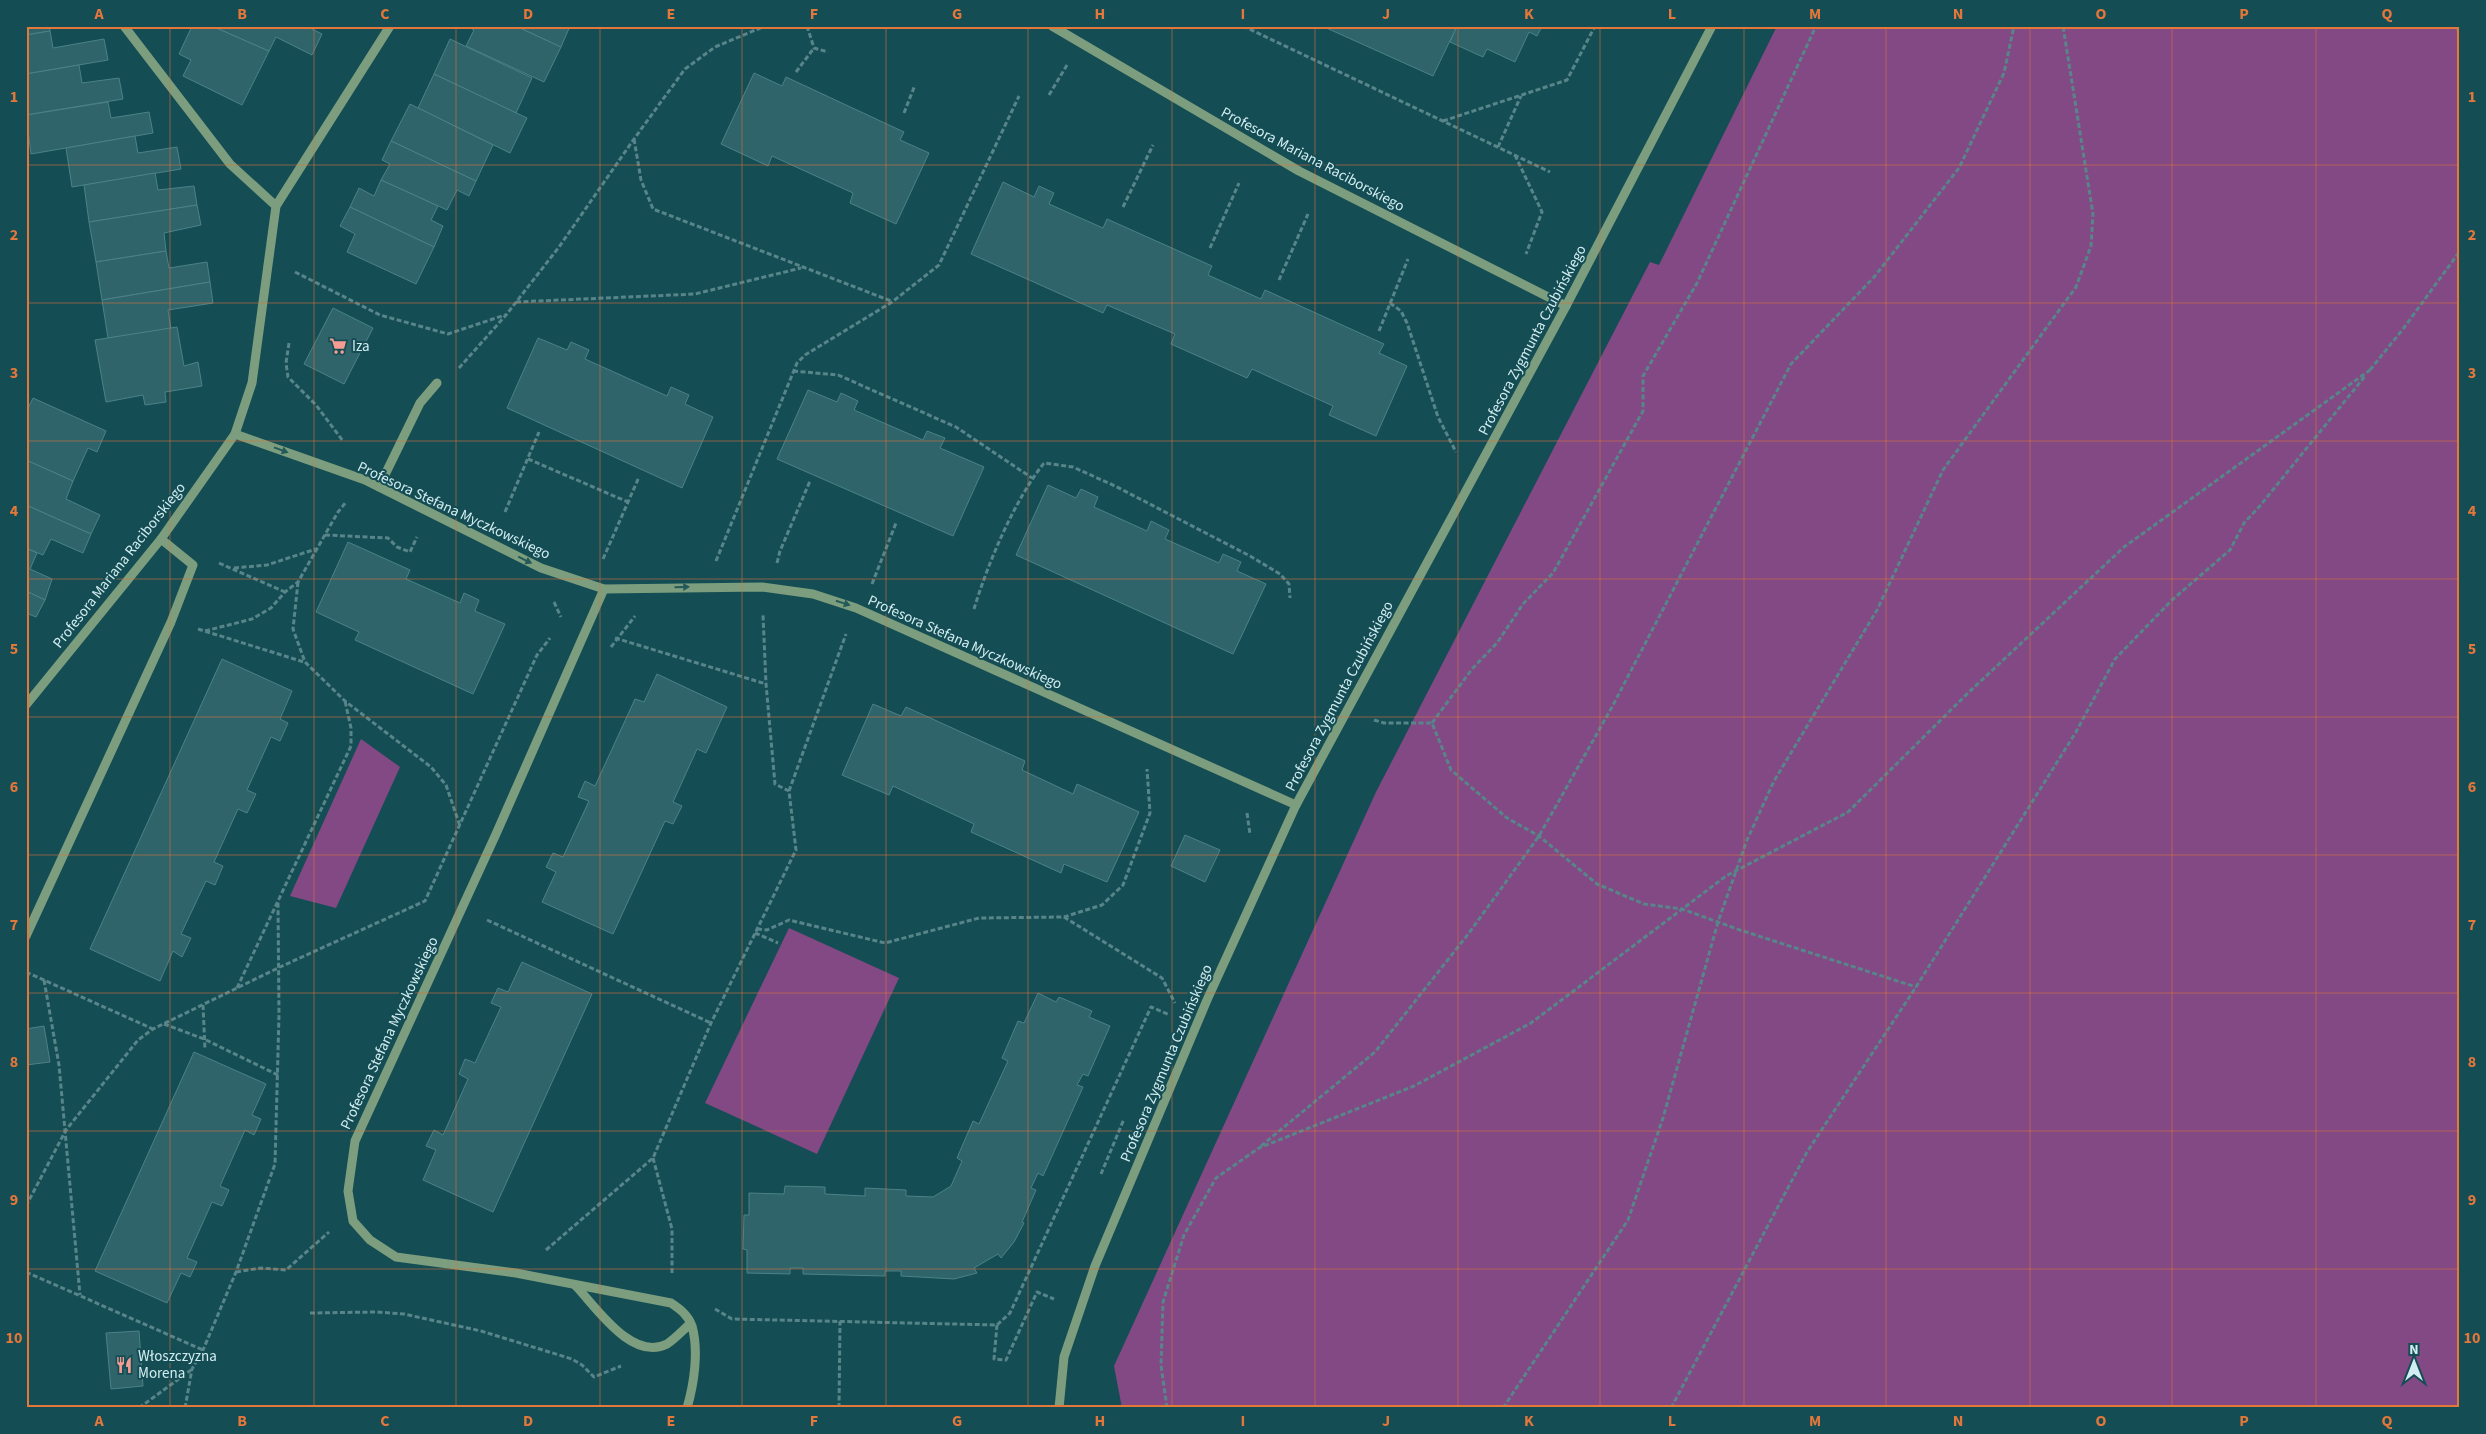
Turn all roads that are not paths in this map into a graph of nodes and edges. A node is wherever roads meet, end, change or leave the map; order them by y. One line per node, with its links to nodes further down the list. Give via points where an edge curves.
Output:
1 (124, 26): 5 (street, via 230,164)
2 (390, 26): 5 (street, Profesora Mariana Raciborskiego)
3 (1052, 26): 6 (street, Profesora Mariana Raciborskiego, via 1299,171)
4 (1712, 26): 6 (street, Profesora Zygmunta Czubińskiego)
5 (276, 206): 8 (street, Profesora Mariana Raciborskiego, via 252,383)
6 (1566, 306): 13 (street, Profesora Zygmunta Czubińskiego)
7 (437, 383): 9 (street, via 420,403)
8 (235, 434): 9 (street, Profesora Stefana Myczkowskiego, one-way to 9); 10 (street, Profesora Mariana Raciborskiego)
9 (379, 487): 11 (street, Profesora Stefana Myczkowskiego, one-way to 11, via 541,568)
10 (161, 539): 12 (street, Profesora Mariana Raciborskiego); 14 (street, via 193,565 171,622)
11 (604, 589): 13 (street, Profesora Stefana Myczkowskiego, one-way to 13, via 762,587 813,594 859,609); 15 (street, Profesora Stefana Myczkowskiego, via 355,1141 348,1191 353,1221 370,1240 396,1257 516,1273)
12 (26, 705)
13 (1296, 805): 18 (street, Profesora Zygmunta Czubińskiego, via 1207,1000 1095,1266 1064,1357)
14 (26, 936)
15 (575, 1285): 16 (street, via 671,1303 683,1311); 16 (street, via 624,1338 638,1346 648,1348 666,1344)
16 (690, 1324): 17 (street, via 694,1357 692,1390)
17 (687, 1408)
18 (1059, 1408)

